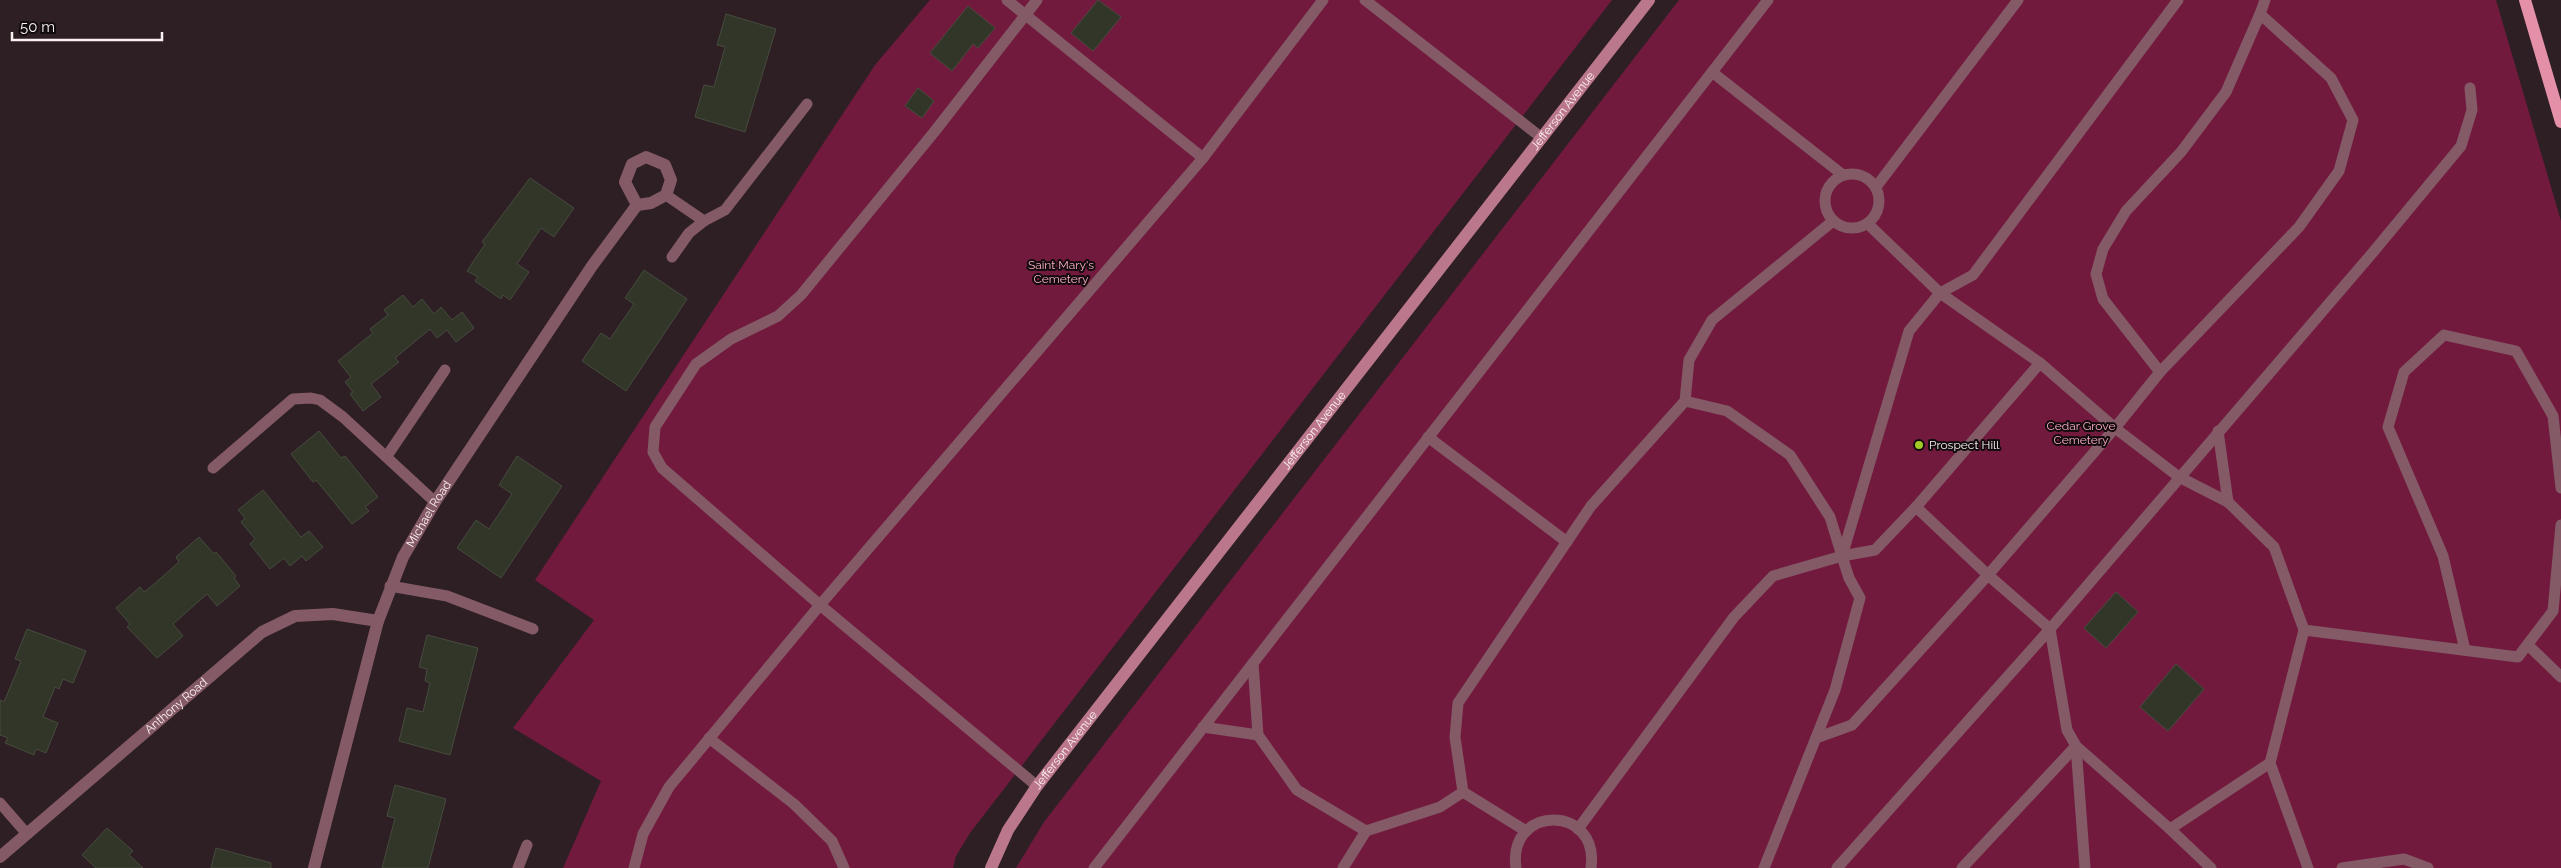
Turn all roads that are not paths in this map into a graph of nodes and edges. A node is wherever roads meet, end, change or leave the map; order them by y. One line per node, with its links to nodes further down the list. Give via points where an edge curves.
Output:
1 (1007, 0): 12 (lane)
2 (1038, 0): 12 (lane)
3 (1323, 0): 18 (lane)
4 (1365, 0): 17 (lane)
5 (1649, 0): 17 (main road, Jefferson Avenue)
6 (1768, 0): 13 (lane)
7 (2018, 0): 20 (lane)
8 (2178, 0): 27 (lane, via 1974,275)
9 (2264, 0): 11 (lane)
10 (2525, 0): 16 (main road)
11 (2260, 14): 30 (lane, via 2226,92 2181,152 2126,211 2103,249 2096,274 2103,299); 30 (lane, via 2332,78 2353,120 2339,171 2299,227)
12 (1026, 15): 18 (lane); 47 (lane, via 801,295 778,316 731,339 696,364 655,427 653,452 662,468)
13 (1712, 72): 19 (lane); 34 (lane)
14 (2470, 88): 33 (lane, via 2472,110 2461,146)
15 (807, 104): 23 (lane, via 725,210)
16 (2561, 122)
17 (1542, 138): 62 (main road, Jefferson Avenue)
18 (1203, 158): 47 (lane)
19 (1843, 175): 20 (lane, via 1861,175); 24 (lane, via 1828,186 1825,195 1824,204)
20 (1876, 187): 25 (lane, via 1880,203)
21 (666, 195): 22 (street, via 651,203); 22 (street, via 671,180 665,165 646,157 632,164 625,182); 23 (lane)
22 (636, 205): 39 (street, Michael Road, via 586,274)
23 (704, 221): 26 (lane, via 689,233)
24 (1833, 221): 25 (lane, via 1854,229); 31 (lane, via 1712,320 1689,360)
25 (1868, 224): 27 (lane)
26 (672, 257)
27 (1940, 293): 28 (lane); 44 (lane, via 1909,331)
28 (2040, 363): 32 (lane); 41 (lane)
29 (445, 370): 35 (lane)
30 (2160, 372): 32 (lane)
31 (1685, 401): 43 (lane, via 1591,506); 44 (lane, via 1726,411 1790,455 1830,517)
32 (2115, 428): 37 (lane); 45 (lane)
33 (2218, 431): 37 (lane); 40 (lane)
34 (1428, 437): 43 (lane); 54 (lane)
35 (387, 456): 36 (lane, via 343,417 320,400 311,398 293,400); 39 (lane)
36 (213, 468)
37 (2179, 477): 40 (lane); 50 (lane)
38 (2561, 488): 53 (lane, via 2553,416 2516,351 2444,335 2404,372 2388,427 2443,556)
39 (435, 502): 46 (street, Michael Road)
40 (2228, 502): 51 (lane, via 2274,547)
41 (1916, 506): 44 (lane, via 1875,550); 45 (lane)
42 (2561, 525): 52 (lane, via 2553,611)
43 (1567, 542): 63 (lane, via 1458,703 1455,737)
44 (1842, 556): 59 (lane, via 1848,578 1860,598 1835,690); 65 (lane, via 1773,576 1734,617)
45 (1988, 575): 50 (lane); 59 (lane, via 1852,725)
46 (390, 586): 48 (street, Michael Road); 49 (lane, via 448,596)
47 (820, 605): 58 (lane); 62 (lane)
48 (378, 621): 69 (street, Anthony Road, via 333,614 295,616 262,632); 72 (street, Michael Road)
49 (534, 629)
50 (2050, 629): 60 (lane, via 2067,730); 82 (lane)
51 (2304, 630): 53 (lane); 61 (lane)
52 (2528, 644): 53 (lane, via 2518,657); 55 (lane)
53 (2465, 650)
54 (1253, 663): 56 (lane); 57 (lane)
55 (2561, 677)
56 (1204, 727): 57 (lane); 77 (lane)
57 (1258, 735): 67 (lane, via 1297,790)
58 (708, 738): 74 (lane, via 669,787 643,834); 75 (lane, via 794,804 832,842)
59 (1816, 738): 81 (lane)
60 (2076, 746): 66 (lane); 83 (lane); 84 (lane)
61 (2270, 763): 66 (lane); 86 (lane)
62 (1037, 786): 76 (main road, Jefferson Avenue, via 1008,830)
63 (1463, 792): 67 (lane, via 1440,807); 68 (lane)
64 (0, 803): 69 (lane)
65 (1578, 829): 68 (lane, via 1562,820 1549,819); 80 (lane, via 1590,844)
66 (2170, 829): 85 (lane)
67 (1366, 831): 78 (lane)
68 (1526, 831): 79 (lane, via 1514,854)
69 (27, 834): 71 (street, Anthony Road)
70 (527, 845): 73 (lane)
71 (0, 857)
72 (314, 868)
73 (518, 868)
74 (634, 868)
75 (844, 868)
76 (991, 868)
77 (1094, 868)
78 (1342, 868)
79 (1516, 868)
80 (1592, 868)
81 (1764, 868)
82 (1837, 868)
83 (1962, 868)
84 (2084, 868)
85 (2211, 868)
86 (2308, 868)
87 (2342, 868): 88 (lane, via 2404,859)
88 (2428, 868)

